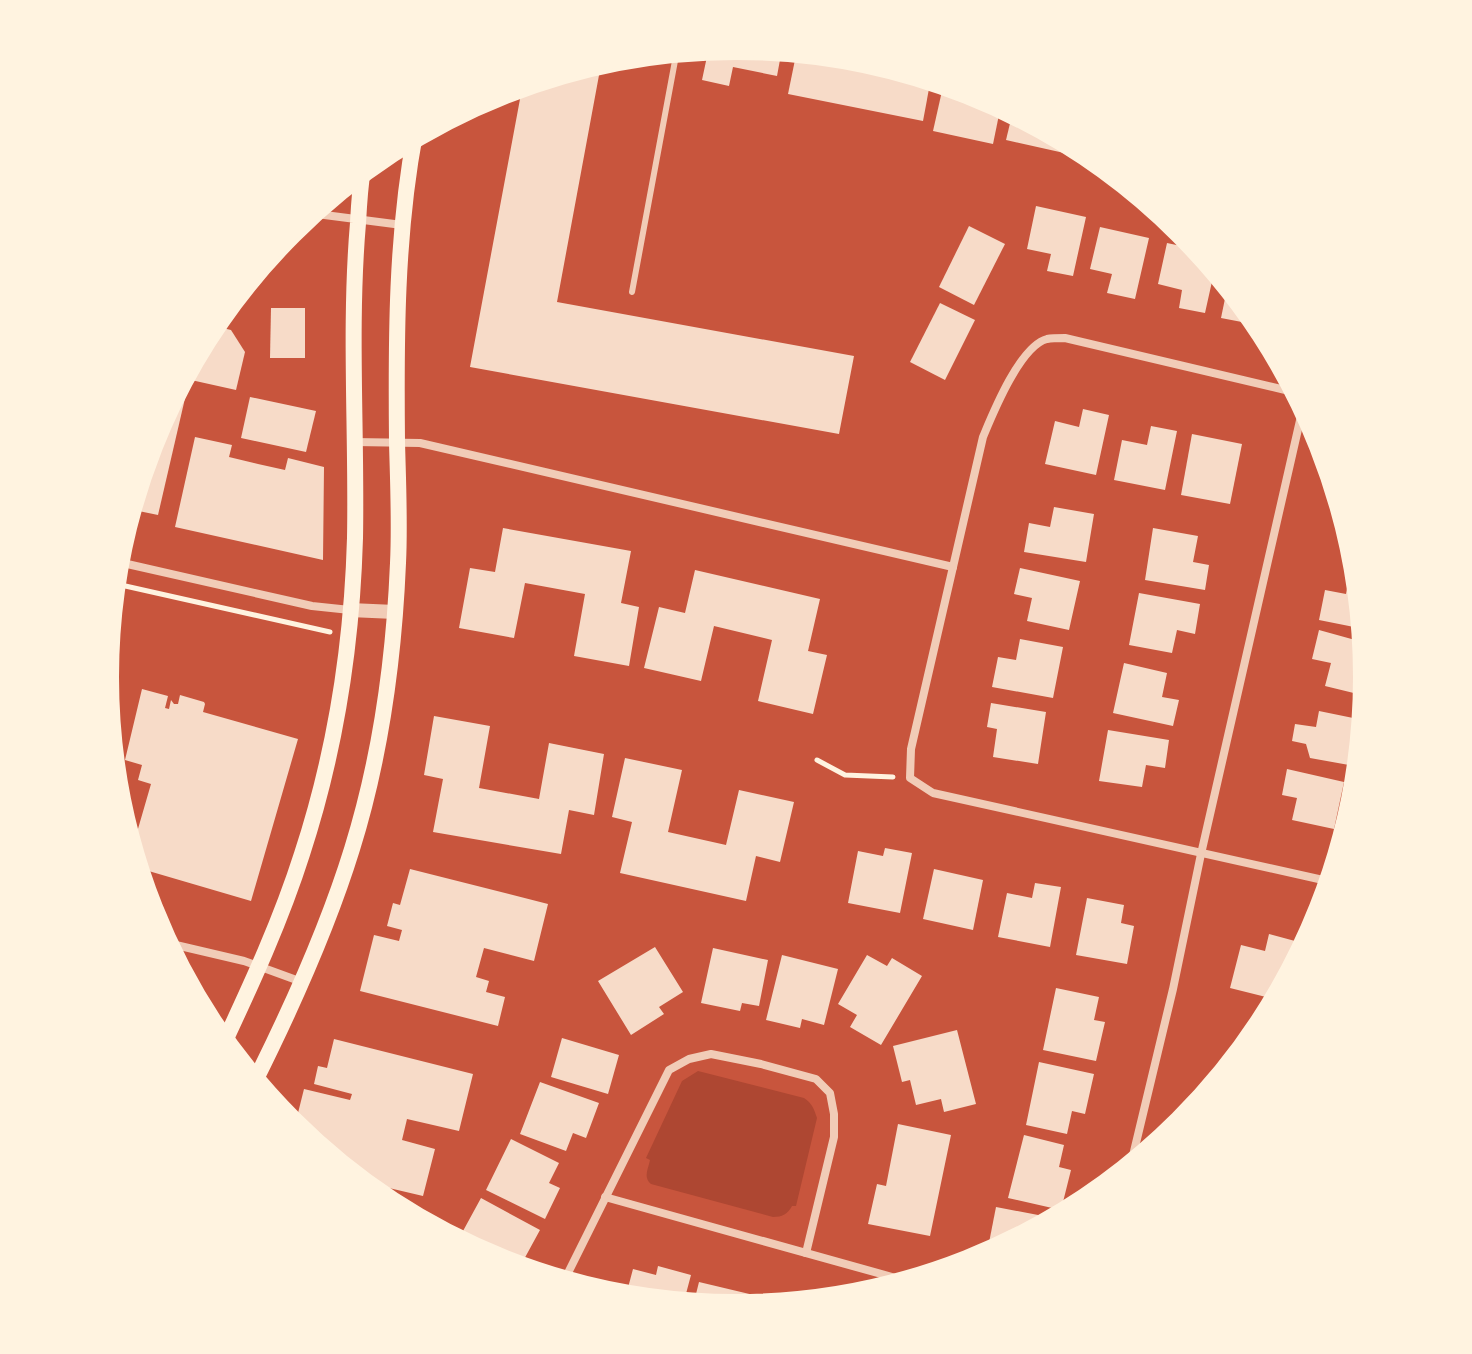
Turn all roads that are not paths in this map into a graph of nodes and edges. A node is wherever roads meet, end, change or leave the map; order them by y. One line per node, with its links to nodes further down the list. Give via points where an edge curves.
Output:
1 (675, 61): 7 (lane)
2 (413, 150): 6 (main road)
3 (360, 186): 5 (main road)
4 (324, 215): 5 (street)
5 (358, 220): 6 (street); 11 (main road, via 352,302)
6 (402, 225): 10 (main road)
7 (632, 292)
8 (1284, 390): 13 (street, via 1065,338 1045,339 1020,364 983,437)
9 (1300, 422): 16 (street)
10 (397, 441): 11 (street); 13 (street); 15 (main road)
11 (354, 442): 14 (main road)
12 (128, 564): 14 (street)
13 (953, 567): 16 (street, via 911,749 910,778 933,793)
14 (350, 610): 15 (street); 19 (main road, via 323,779 302,856)
15 (395, 612): 20 (main road, via 388,683 364,805)
16 (1201, 854): 17 (street); 23 (street)
17 (1321, 880)
18 (179, 946): 19 (street)
19 (259, 966): 20 (street); 21 (main road)
20 (302, 982): 22 (main road)
21 (229, 1032)
22 (260, 1072)
23 (1134, 1150)
24 (605, 1197): 25 (street); 25 (street, via 669,1070 711,1054 816,1079 830,1093 834,1137); 26 (street)
25 (806, 1253): 27 (street)
26 (568, 1273)
27 (890, 1276)

